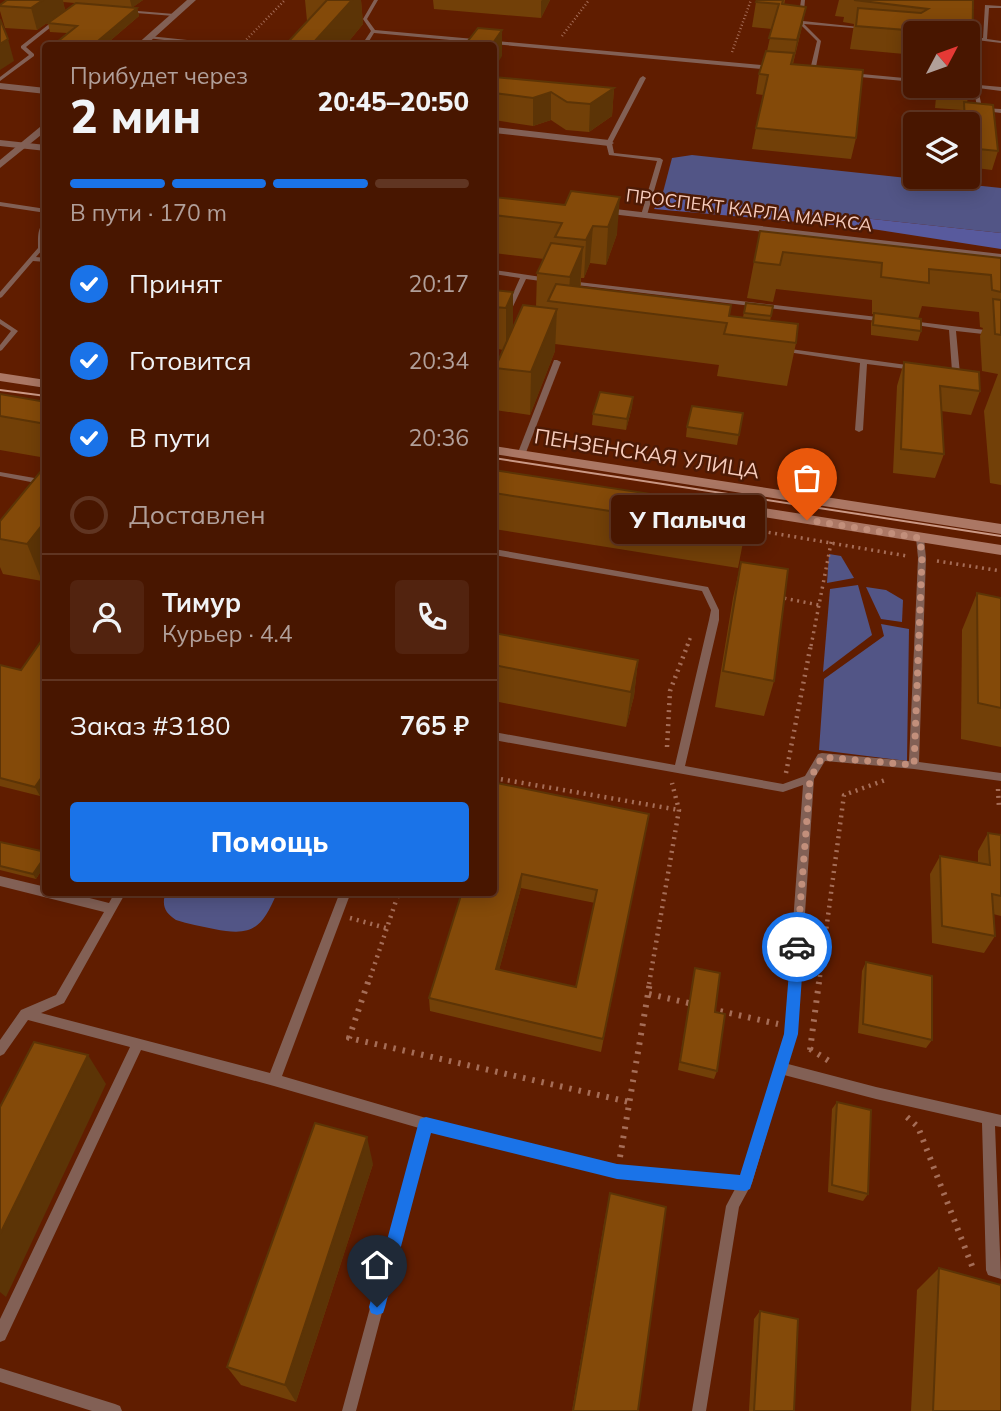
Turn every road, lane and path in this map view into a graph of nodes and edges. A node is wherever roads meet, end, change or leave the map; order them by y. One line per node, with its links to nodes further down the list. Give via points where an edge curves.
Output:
1 (192, 0): 10 (street)
2 (285, 0): 20 (path)
3 (376, 0): 13 (lane, via 365,19)
4 (589, 0): 24 (path)
5 (751, 0): 26 (path)
6 (803, 0): 11 (lane)
7 (1001, 7): 16 (lane, via 988,6)
8 (124, 11): 10 (lane)
9 (65, 15): 34 (lane, via 23,47 32,55)
10 (174, 15): 14 (street)
11 (800, 22): 12 (lane); 30 (lane, via 819,41)
12 (878, 29)
13 (373, 31): 21 (lane); 22 (lane)
14 (149, 37): 18 (street); 19 (lane)
15 (980, 39): 16 (lane)
16 (985, 40): 17 (lane)
17 (1001, 41)
18 (143, 42)
19 (197, 42)
20 (244, 42)
21 (366, 42)
22 (489, 42)
23 (497, 43): 24 (lane)
24 (553, 48): 25 (lane)
25 (654, 57): 26 (lane); 27 (lane)
26 (727, 64): 28 (lane)
27 (650, 66)
28 (776, 68)
29 (800, 71): 30 (lane)
30 (812, 72): 31 (lane)
31 (825, 73)
32 (838, 74): 35 (lane)
33 (643, 78): 45 (lane)
34 (0, 79)
35 (903, 80)
36 (0, 86): 39 (street)
37 (980, 87): 38 (lane)
38 (1001, 89)
39 (42, 91)
40 (976, 98): 41 (lane, via 980,109)
41 (1001, 111)
42 (42, 128): 46 (street)
43 (497, 130): 45 (street)
44 (0, 143): 46 (street)
45 (609, 143): 52 (lane, via 611,154 660,160)
46 (21, 146): 47 (street); 48 (street)
47 (42, 148)
48 (0, 165)
49 (0, 204): 51 (lane)
50 (589, 209): 52 (street, ПРОСПЕКТ КАРЛА МАРКСА)
51 (42, 211)
52 (644, 215): 54 (street, ПРОСПЕКТ КАРЛА МАРКСА)
53 (42, 230): 55 (lane, via 41,248)
54 (1001, 257)
55 (32, 259): 56 (lane); 60 (lane)
56 (42, 260)
57 (497, 272): 58 (lane)
58 (524, 277): 59 (lane); 62 (lane, via 506,316)
59 (594, 285): 61 (lane); 64 (lane)
60 (0, 296)
61 (590, 298)
62 (497, 314)
63 (0, 321): 67 (lane, via 15,331)
64 (952, 328): 65 (lane); 71 (lane, via 956,374)
65 (1001, 334)
66 (770, 348): 68 (lane)
67 (0, 349)
68 (864, 361): 70 (lane); 74 (lane)
69 (556, 362): 76 (lane)
70 (930, 370)
71 (943, 372)
72 (0, 377): 73 (main road)
73 (42, 383)
74 (859, 430)
75 (497, 450): 76 (main road, ПЕНЗЕНСКАЯ УЛИЦА)
76 (521, 454): 82 (main road, ПЕНЗЕНСКАЯ УЛИЦА)
77 (0, 474): 78 (lane)
78 (42, 482)
79 (711, 505): 80 (main road, ПЕНЗЕНСКАЯ УЛИЦА)
80 (833, 524): 83 (main road, ПЕНЗЕНСКАЯ УЛИЦА); 84 (path)
81 (737, 527): 84 (path)
82 (1001, 529)
83 (920, 538): 85 (main road, ПЕНЗЕНСКАЯ УЛИЦА); 87 (lane)
84 (831, 542): 87 (path); 91 (path)
85 (1001, 550)
86 (497, 553): 95 (lane, via 705,589 715,610 714,620)
87 (922, 558): 94 (lane)
88 (1001, 571): 89 (path, via 933,560)
89 (932, 574)
90 (773, 597): 91 (path)
91 (819, 605): 100 (path)
92 (694, 631): 95 (path, via 670,691 666,737)
93 (497, 737): 95 (lane)
94 (914, 765): 96 (lane); 99 (lane, via 822,757)
95 (673, 768): 100 (lane); 101 (path)
96 (1001, 777)
97 (890, 778): 116 (path, via 844,795)
98 (497, 779): 101 (path)
99 (810, 779): 100 (lane); 113 (lane)
100 (783, 788)
101 (679, 810): 111 (path)
102 (0, 881): 103 (lane)
103 (42, 891)
104 (62, 896): 108 (lane)
105 (119, 896): 108 (lane)
106 (345, 896): 109 (lane)
107 (398, 896): 110 (path)
108 (112, 909): 112 (lane, via 60,999)
109 (339, 915): 110 (path); 119 (lane)
110 (386, 928): 121 (path, via 349,1038)
111 (649, 994): 113 (path, via 790,1027); 121 (path)
112 (25, 1014): 114 (lane); 115 (lane)
113 (791, 1034): 116 (path); 118 (lane)
114 (138, 1043): 119 (lane); 128 (lane)
115 (1, 1045)
116 (810, 1049): 117 (path)
117 (832, 1064)
118 (782, 1068): 120 (lane); 125 (lane)
119 (274, 1080): 123 (lane)
120 (876, 1093): 122 (lane); 127 (path, via 918,1127)
121 (629, 1101): 124 (path)
122 (995, 1119): 126 (lane, via 993,1270)
123 (426, 1125): 124 (lane); 131 (lane)
124 (617, 1171): 125 (lane)
125 (745, 1183): 132 (lane, via 733,1206)
126 (1001, 1272)
127 (976, 1274)
128 (0, 1335)
129 (0, 1375): 130 (lane)
130 (115, 1411)
131 (349, 1411)
132 (699, 1411)

